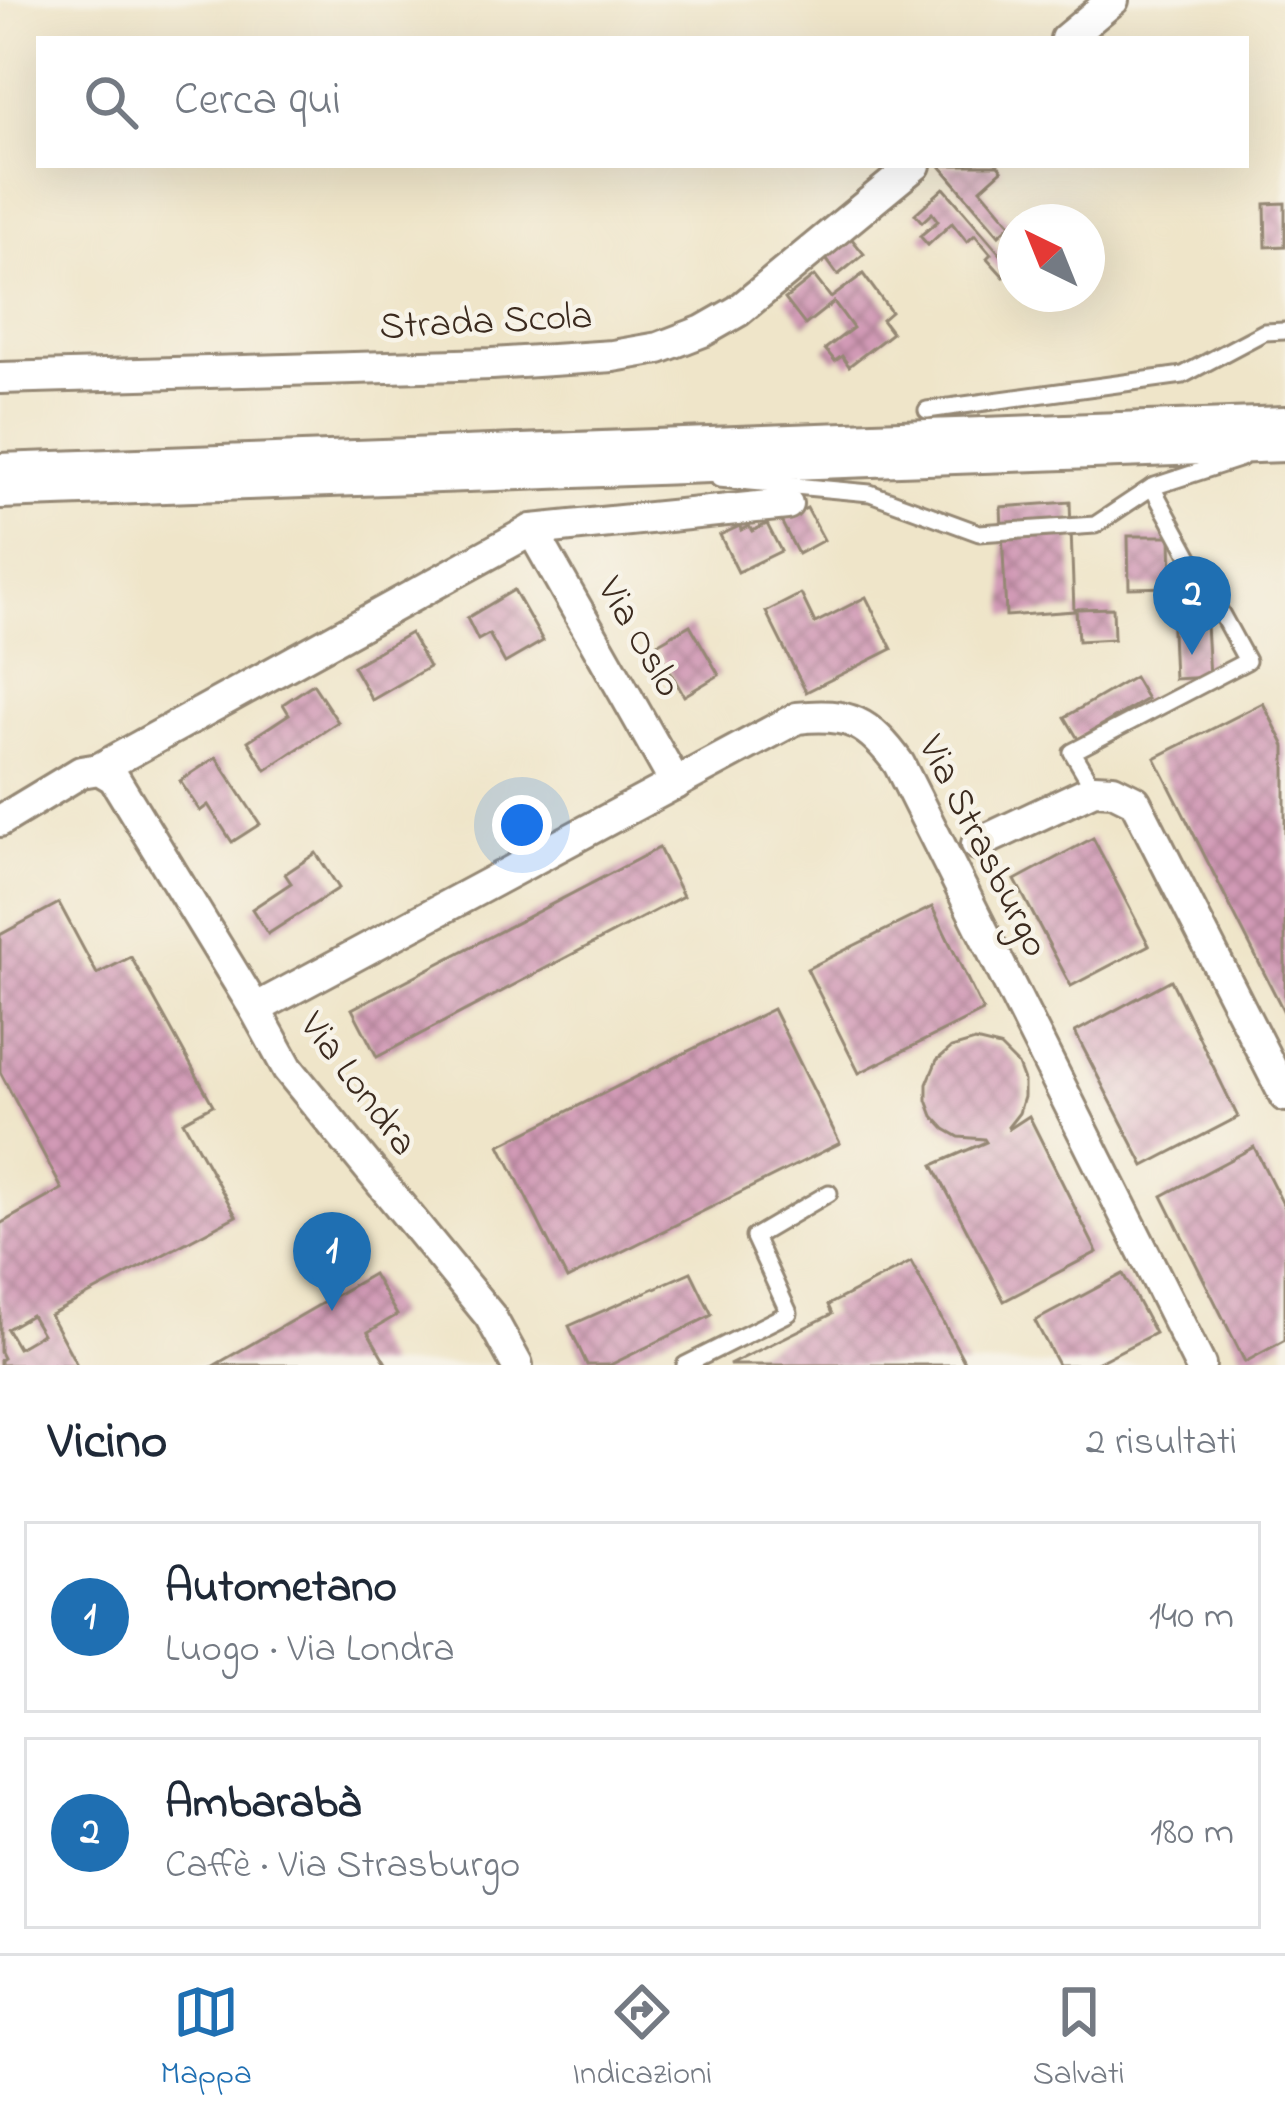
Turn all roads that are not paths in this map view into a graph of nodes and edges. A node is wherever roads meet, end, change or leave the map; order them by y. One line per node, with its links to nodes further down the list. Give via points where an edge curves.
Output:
1 (1113, 0): 2 (street)
2 (1070, 36)
3 (911, 168): 5 (street, Strada Scola, via 738,310 644,351 492,364)
4 (1285, 331): 7 (lane, via 1264,332 1183,375)
5 (0, 378)
6 (1285, 397): 7 (highway)
7 (927, 410): 8 (highway)
8 (0, 444)
9 (1275, 444): 10 (highway); 14 (lane)
10 (521, 462): 11 (lane); 13 (highway)
11 (661, 474)
12 (707, 478): 14 (lane, via 870,493 979,533 1095,525)
13 (0, 481)
14 (1152, 487): 19 (lane, via 1247,662 1072,752)
15 (787, 504): 16 (street)
16 (532, 530): 17 (street); 18 (street, Via Oslo)
17 (107, 773): 20 (street, via 81,772); 24 (street, Via Londra)
18 (676, 784): 21 (street, Via Strasburgo, via 797,718 826,715 852,720 881,740); 24 (street, Via Strasburgo)
19 (1094, 789): 22 (street, Via Strasburgo); 25 (street, via 1136,801)
20 (0, 821)
21 (930, 826): 22 (street); 23 (street, Via Strasburgo)
22 (977, 844): 23 (street)
23 (961, 888): 29 (street, Via Strasburgo)
24 (255, 1009): 27 (street, Via Londra, via 288,1070 490,1316)
25 (1285, 1096)
26 (829, 1193): 28 (lane, via 754,1238 789,1313)
27 (517, 1365)
28 (685, 1365)
29 (1200, 1365)

